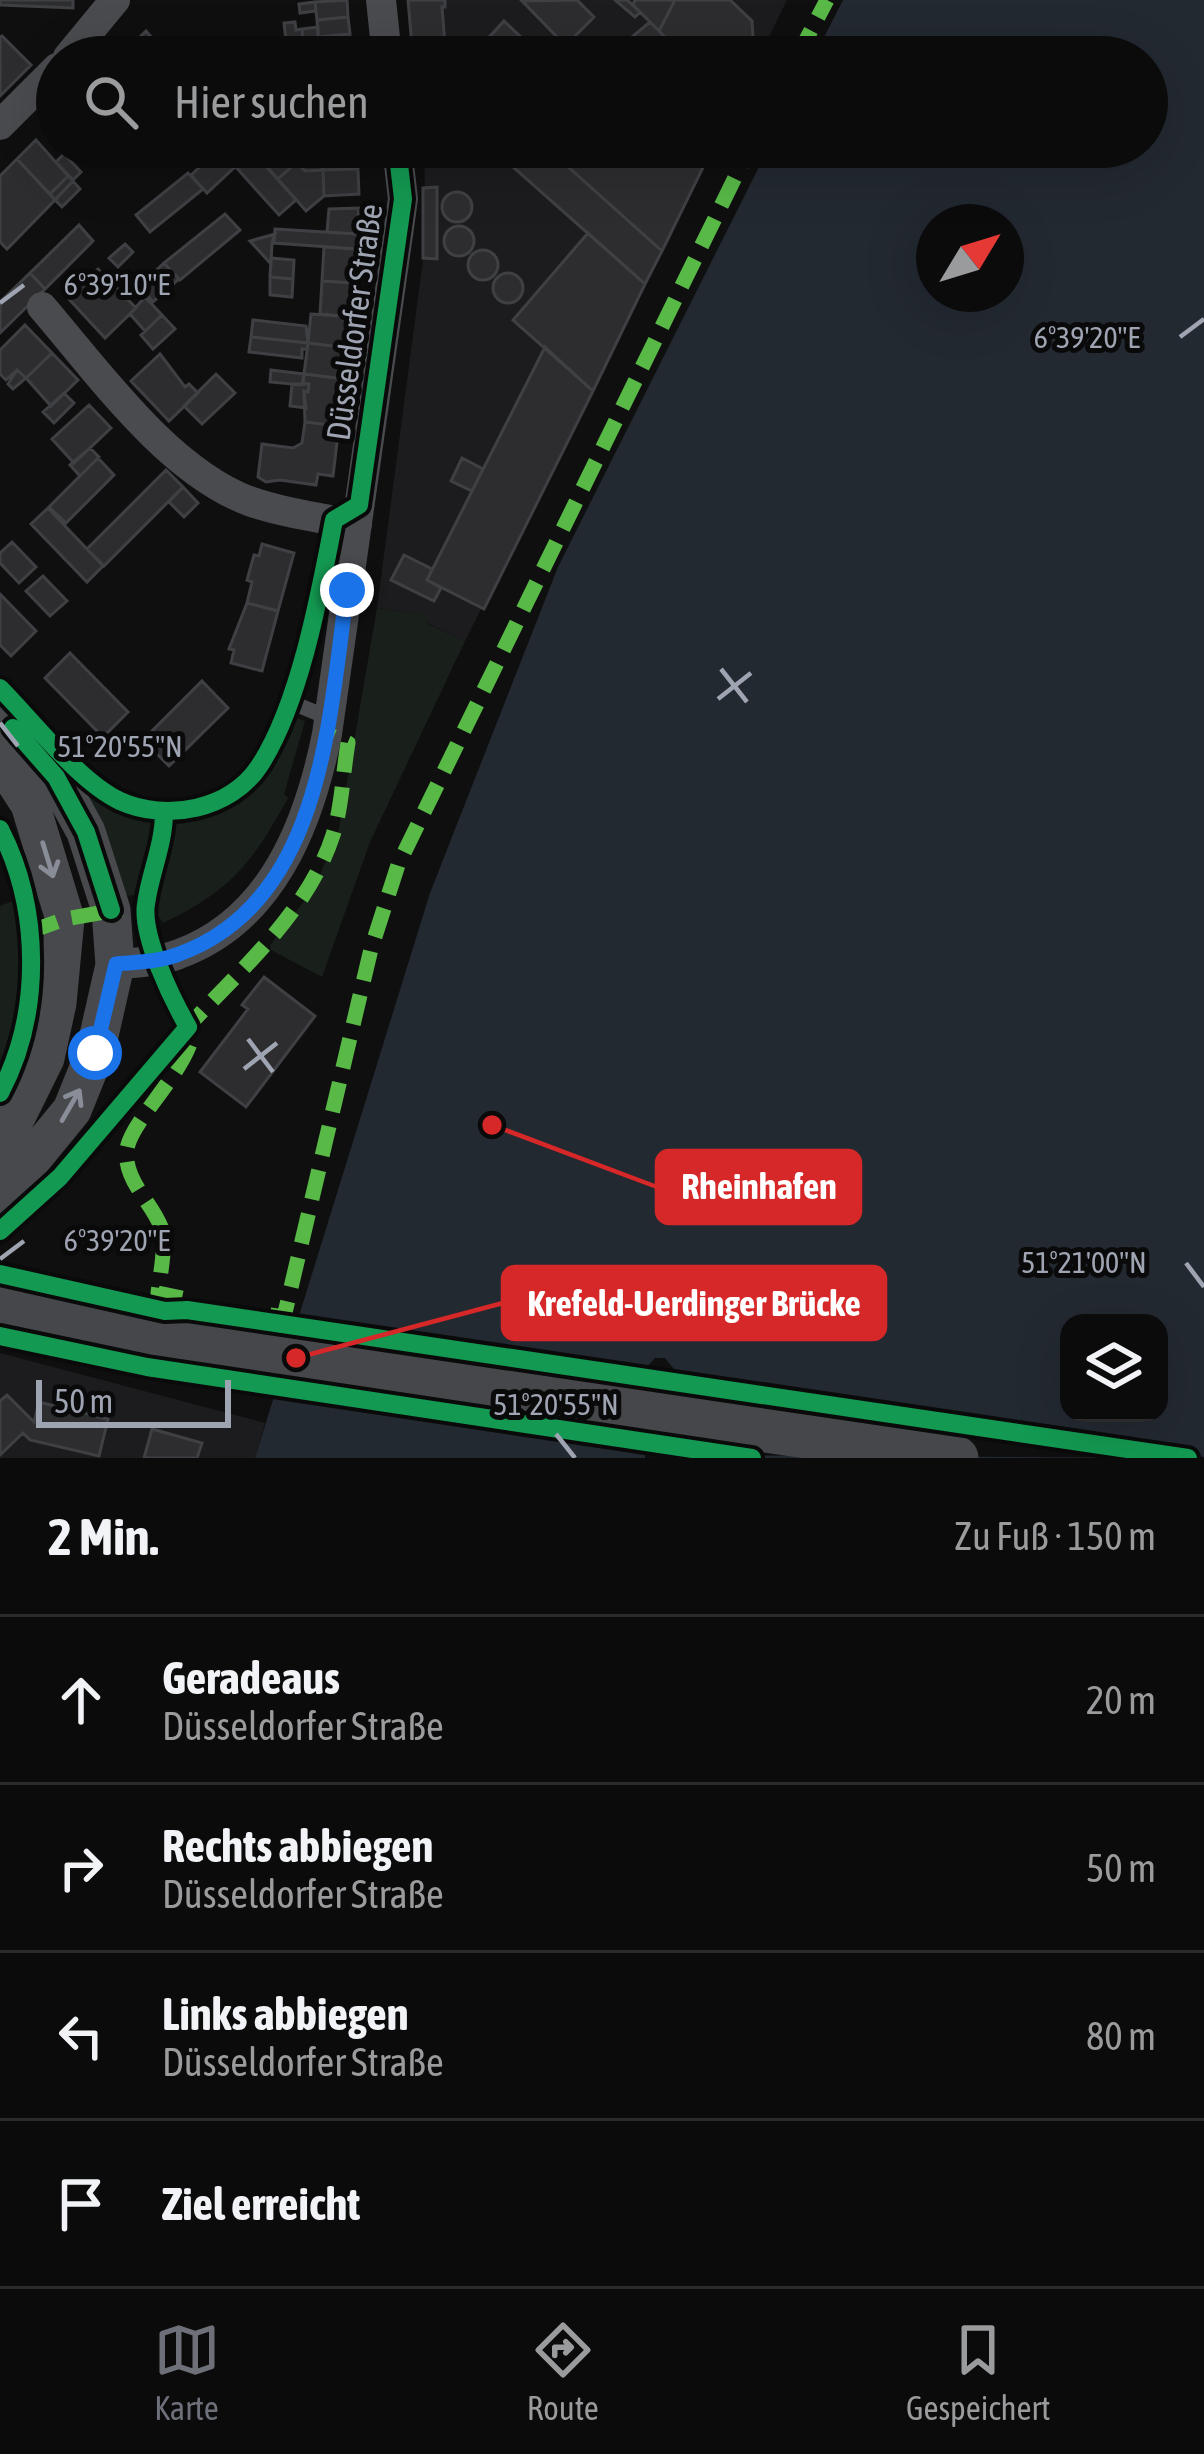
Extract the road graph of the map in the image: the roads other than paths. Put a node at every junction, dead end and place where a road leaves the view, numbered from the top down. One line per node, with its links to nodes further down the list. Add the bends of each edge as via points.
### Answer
1 (115, 0): 3 (street)
2 (381, 0): 4 (street)
3 (85, 36)
4 (385, 36)
5 (36, 89): 6 (street)
6 (0, 125)
7 (399, 168): 9 (street, Düsseldorfer Straße, via 403,199)
8 (42, 308): 9 (street, via 120,397 213,483 247,500)
9 (357, 525): 12 (street, Düsseldorfer Straße)
10 (288, 701): 12 (lane)
11 (0, 713): 14 (main road, via 56,777 86,832 111,910)
12 (329, 718): 14 (street, Düsseldorfer Straße, via 292,845 248,913 179,954)
13 (0, 758): 15 (main road, one-way to 15, via 30,804 65,919)
14 (116, 964): 15 (main road); 17 (main road, one-way to 14, via 72,1110)
15 (61, 972): 16 (main road, via 45,1058)
16 (0, 1149)
17 (0, 1198)
18 (0, 1306): 19 (main road, via 182,1344)
19 (956, 1458)

